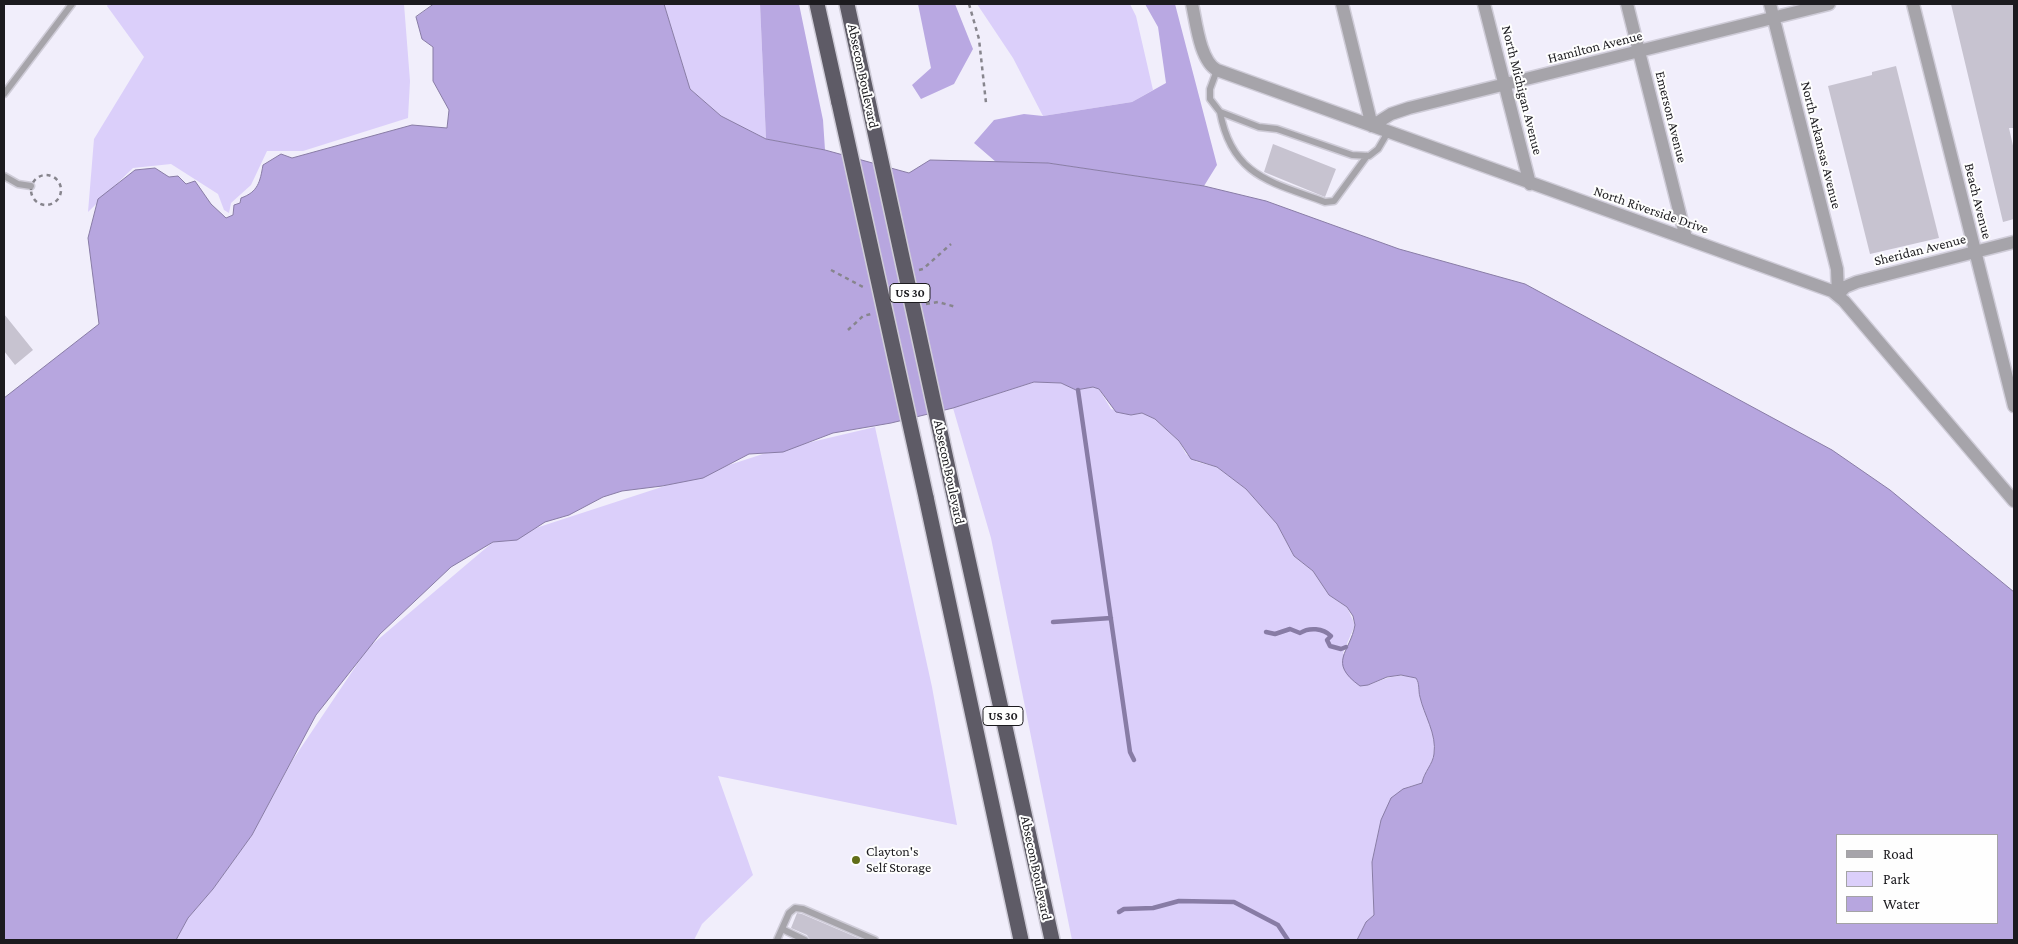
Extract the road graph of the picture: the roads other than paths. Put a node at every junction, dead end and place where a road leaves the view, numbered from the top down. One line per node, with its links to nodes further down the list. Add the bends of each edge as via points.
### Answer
1 (72, 4): 15 (lane)
2 (817, 4): 33 (highway, Absecon Boulevard / US 30, bridge)
3 (847, 4): 34 (highway, Absecon Boulevard / US 30, bridge)
4 (1192, 4): 13 (street, North Riverside Drive, via 1204,55 1209,65)
5 (1342, 4): 17 (street)
6 (1484, 4): 14 (street, North Michigan Avenue)
7 (1627, 4): 12 (street, Emerson Avenue)
8 (1770, 4): 11 (street, North Arkansas Avenue)
9 (1829, 4): 11 (street, Hamilton Avenue)
10 (1913, 4): 25 (street, Beach Avenue)
11 (1773, 18): 12 (street, Hamilton Avenue); 26 (street, North Arkansas Avenue, via 1837,269)
12 (1639, 52): 14 (street, Hamilton Avenue); 23 (street, Emerson Avenue)
13 (1217, 70): 16 (lane, via 1210,88 1210,99); 17 (street, North Riverside Drive)
14 (1504, 84): 17 (street, Hamilton Avenue, via 1400,111); 21 (street, North Michigan Avenue)
15 (4, 94)
16 (1220, 112): 19 (lane, via 1259,128 1277,129 1352,155); 19 (lane, via 1224,134 1239,158 1258,176 1325,202 1334,201)
17 (1372, 126): 18 (street, North Riverside Drive)
18 (1388, 132): 19 (lane, via 1378,149); 21 (street, North Riverside Drive)
19 (1367, 156)
20 (4, 176): 22 (lane, via 18,184)
21 (1530, 184): 23 (street, North Riverside Drive)
22 (31, 186)
23 (1686, 238): 26 (street, North Riverside Drive)
24 (2014, 242): 25 (street, Sheridan Avenue)
25 (1975, 252): 26 (street, Sheridan Avenue, via 1857,282 1845,287); 27 (street, Beach Avenue)
26 (1838, 295): 28 (street, North Riverside Drive)
27 (2014, 406)
28 (2014, 501)
29 (782, 929): 30 (lane); 31 (lane); 32 (lane, via 795,908)
30 (777, 940)
31 (805, 940)
32 (875, 940)
33 (1020, 940)
34 (1052, 940)

